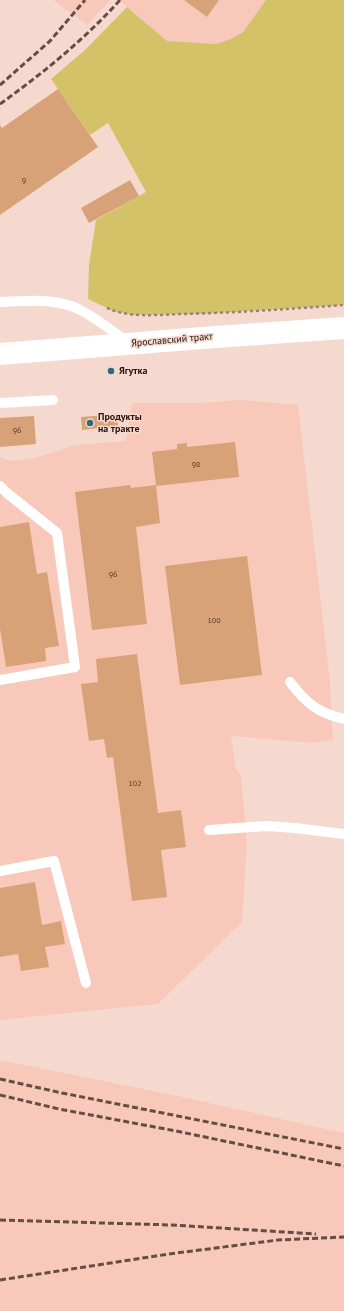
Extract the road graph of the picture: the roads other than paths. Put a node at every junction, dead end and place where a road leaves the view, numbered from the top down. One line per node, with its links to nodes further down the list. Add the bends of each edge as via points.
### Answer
1 (0, 302): 3 (lane, via 38,300 74,307)
2 (344, 328): 3 (street, Ярославский тракт)
3 (129, 344): 4 (street, Ярославский тракт)
4 (0, 354)
5 (53, 400): 6 (lane)
6 (0, 403)
7 (0, 486): 8 (lane, via 57,534 74,667)
8 (0, 680)
9 (290, 682): 10 (lane, via 302,698 313,706 331,716)
10 (344, 719)
11 (209, 830): 12 (lane, via 267,826)
12 (344, 834)
13 (0, 871): 14 (lane, via 54,861)
14 (86, 983)

